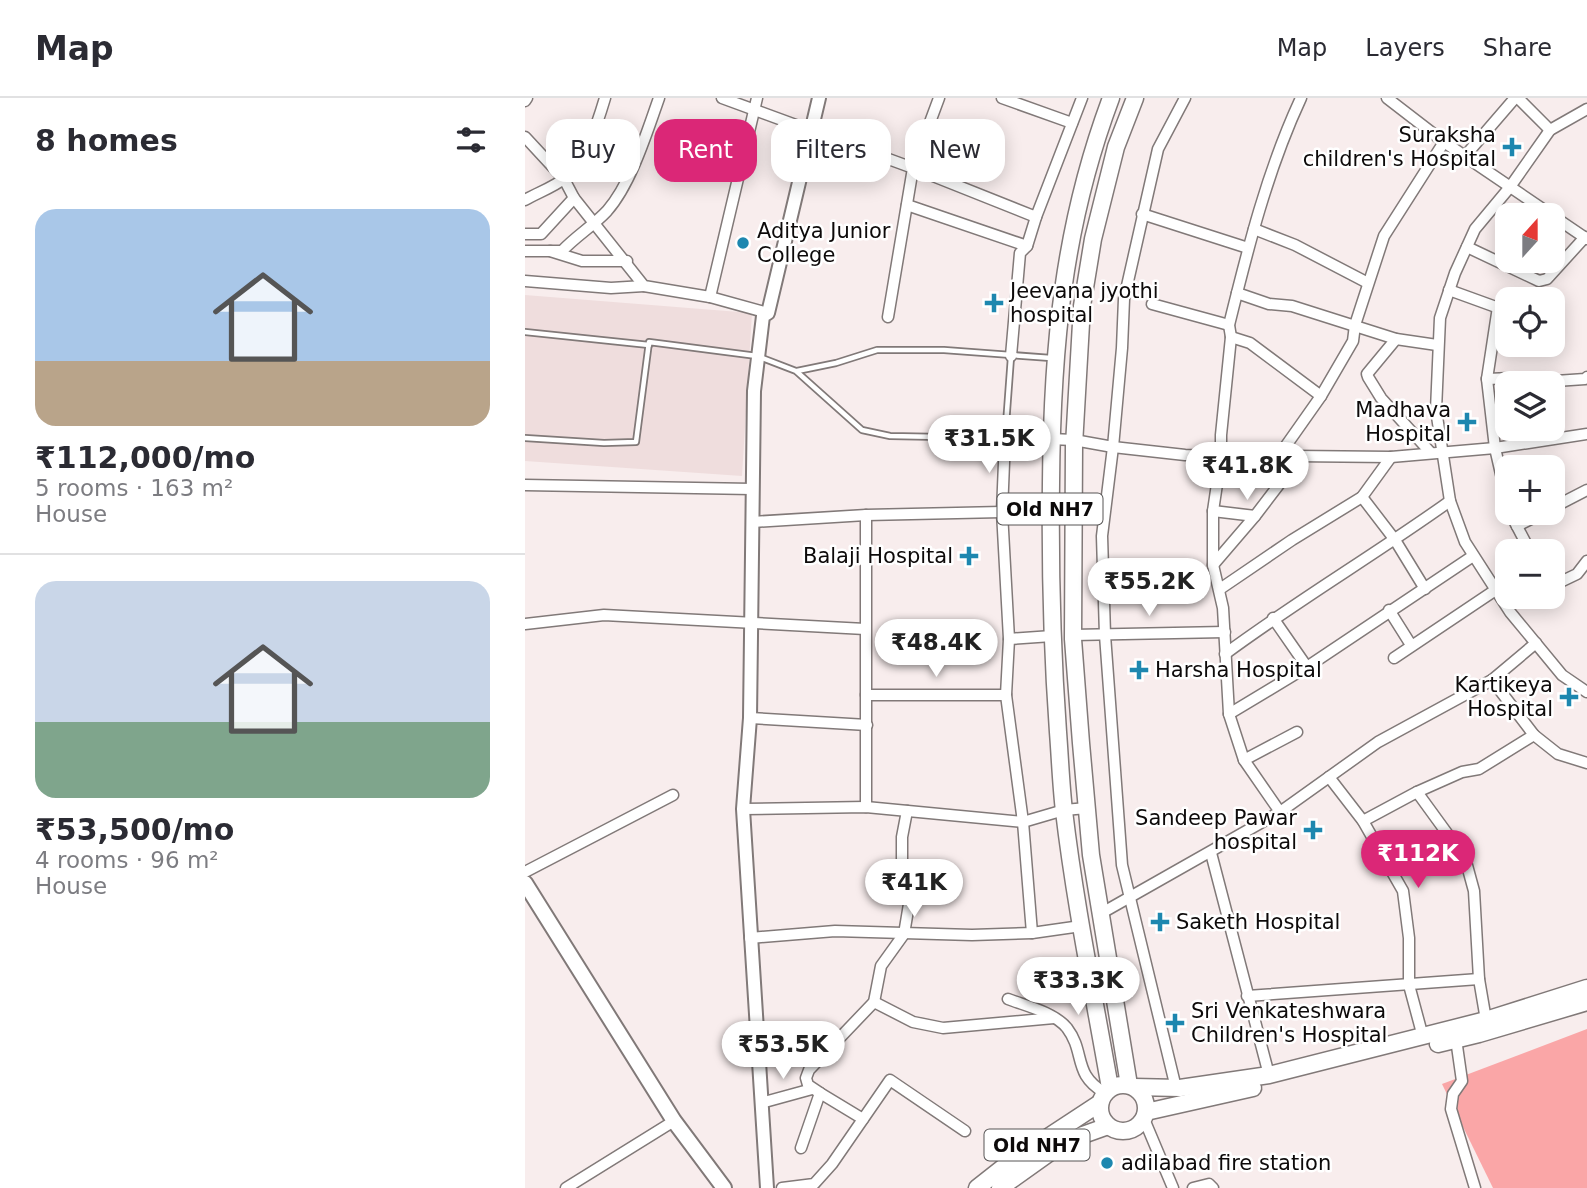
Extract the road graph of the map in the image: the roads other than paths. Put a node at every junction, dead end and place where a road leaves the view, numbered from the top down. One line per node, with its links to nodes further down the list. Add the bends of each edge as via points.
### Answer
1 (605, 98): 17 (street)
2 (659, 98): 38 (street, via 616,200)
3 (722, 98): 16 (street)
4 (757, 98): 16 (street)
5 (819, 98): 19 (street)
6 (939, 98): 20 (street)
7 (1002, 98): 21 (street)
8 (1082, 98): 21 (street)
9 (1111, 98): 69 (main road, Old NH7, via 1079,198)
10 (1135, 98): 68 (main road, old NH7, via 1116,147 1093,239)
11 (1185, 98): 36 (street, via 1158,149)
12 (1301, 98): 39 (street, via 1282,138)
13 (1387, 98): 24 (street)
14 (1517, 98): 22 (street); 25 (street)
15 (1587, 108): 22 (street)
16 (754, 110): 18 (street); 53 (street)
17 (598, 119)
18 (778, 119)
19 (813, 119)
20 (931, 119)
21 (1072, 123): 37 (street)
22 (1550, 130): 32 (street)
23 (525, 137): 26 (street)
24 (1444, 142): 25 (street); 49 (street, via 1384,236)
25 (1465, 156): 32 (street)
26 (546, 160)
27 (558, 182): 34 (street)
28 (566, 182): 33 (street)
29 (798, 182): 56 (street)
30 (911, 182): 35 (street)
31 (948, 182): 37 (street)
32 (1510, 187): 41 (street); 43 (street, via 1475,229)
33 (574, 198): 38 (street); 40 (street, via 541,234)
34 (525, 199)
35 (907, 205): 42 (street); 57 (street)
36 (1142, 214): 44 (street); 79 (street, via 1124,299)
37 (1036, 217): 42 (street)
38 (593, 223): 46 (street, via 562,251); 47 (street)
39 (1254, 229): 44 (street); 49 (street)
40 (525, 234)
41 (1586, 238): 43 (street, via 1547,279 1539,281)
42 (1027, 246): 67 (street, via 1020,253)
43 (1467, 247): 51 (street)
44 (1248, 248): 52 (street)
45 (525, 251): 46 (street)
46 (550, 251): 47 (street, via 582,261)
47 (627, 261): 50 (street)
48 (525, 281): 50 (street)
49 (1368, 283): 59 (street)
50 (644, 286): 53 (street)
51 (1449, 290): 55 (street); 65 (street)
52 (1237, 293): 58 (street); 59 (street)
53 (710, 297): 56 (street)
54 (1152, 304): 58 (street)
55 (1495, 306)
56 (768, 313): 66 (street, via 763,316)
57 (888, 317)
58 (1229, 325): 61 (street)
59 (1355, 325): 62 (street); 73 (street, via 1353,341)
60 (525, 332): 64 (lane)
61 (1231, 337): 73 (street, via 1250,344); 84 (street)
62 (1396, 339): 65 (street); 82 (street, via 1367,377)
63 (1495, 342): 72 (street)
64 (649, 345): 66 (lane); 75 (lane, via 636,443)
65 (1437, 345): 81 (street, via 1436,410)
66 (757, 356): 70 (lane); 89 (street)
67 (1011, 356): 69 (lane); 70 (lane, via 877,350); 76 (lane)
68 (1079, 357): 69 (lane); 78 (main road, old NH7)
69 (1054, 358): 77 (main road, Old NH7)
70 (796, 371): 76 (lane, via 862,430 890,436)
71 (1587, 377): 72 (street, via 1541,382)
72 (1487, 379): 80 (street)
73 (1321, 396): 85 (street)
74 (1587, 434): 80 (street)
75 (525, 438)
76 (1005, 438): 77 (lane); 95 (street)
77 (1050, 439): 78 (street); 119 (main road, Old NH7)
78 (1074, 440): 79 (street); 117 (main road, old NH7)
79 (1113, 447): 84 (street); 118 (street, via 1102,536)
80 (1495, 448): 81 (street); 83 (street)
81 (1443, 452): 82 (street); 92 (street)
82 (1431, 453): 87 (street)
83 (1497, 455)
84 (1221, 457): 85 (street); 94 (street)
85 (1278, 457): 86 (street)
86 (1300, 457): 87 (street); 97 (street)
87 (1391, 457): 91 (street)
88 (525, 485): 89 (street)
89 (753, 489): 98 (street)
90 (1587, 490): 93 (street)
91 (1362, 497): 101 (street); 107 (street)
92 (1450, 501): 101 (street); 102 (street)
93 (1565, 501)
94 (1213, 511): 97 (street); 104 (street)
95 (1002, 512): 96 (street); 120 (street)
96 (866, 515): 98 (street); 115 (street)
97 (1255, 516): 104 (street)
98 (752, 522): 113 (street)
99 (1517, 526): 100 (street)
100 (1524, 539)
101 (1395, 541): 108 (street); 112 (street)
102 (1473, 556): 106 (street); 108 (street)
103 (1587, 561): 105 (street)
104 (1213, 565): 107 (street)
105 (1565, 580)
106 (1495, 586)
107 (1220, 589): 116 (street)
108 (1425, 589): 111 (street)
109 (1495, 590): 122 (street)
110 (1508, 609): 121 (street)
111 (1389, 610): 122 (street); 125 (street)
112 (1273, 618): 123 (street); 125 (street)
113 (752, 624): 114 (street, via 604,615); 115 (street); 131 (street)
114 (525, 625)
115 (865, 629): 128 (street)
116 (1225, 632): 118 (street); 123 (street)
117 (1073, 635): 118 (street); 141 (main road, old NH7)
118 (1105, 635): 151 (street, via 1122,865)
119 (1052, 636): 120 (street); 143 (main road, Old NH7)
120 (1009, 639): 129 (street)
121 (1536, 643): 126 (street); 127 (street, via 1562,675)
122 (1411, 645): 124 (street)
123 (1225, 653): 130 (street)
124 (1394, 657)
125 (1307, 667): 130 (street)
126 (1492, 680): 134 (street); 137 (street, via 1378,742)
127 (1587, 692)
128 (866, 695): 129 (street); 132 (street)
129 (1006, 695): 147 (street)
130 (1229, 714): 135 (street)
131 (750, 718): 132 (street); 142 (street)
132 (867, 725): 140 (street)
133 (1297, 732): 135 (street)
134 (1534, 735): 136 (street, via 1558,754); 138 (street, via 1479,769)
135 (1244, 760): 145 (street)
136 (1587, 763)
137 (1329, 777): 145 (street); 146 (street)
138 (1417, 792): 146 (street); 157 (street, via 1465,858 1474,891)
139 (673, 795): 149 (street)
140 (866, 807): 142 (street); 144 (street)
141 (1087, 808): 143 (street); 152 (main road, old NH7)
142 (743, 809): 156 (street)
143 (1064, 810): 147 (street); 153 (main road, Old NH7)
144 (907, 811): 147 (street); 155 (street, via 902,837 902,874 909,904)
145 (1280, 812): 148 (street)
146 (1363, 821): 158 (street, via 1403,891)
147 (1023, 822): 154 (street)
148 (1211, 853): 151 (street); 160 (street)
149 (525, 872)
150 (525, 883): 176 (main road)
151 (1130, 897): 152 (street); 170 (street)
152 (1100, 914): 169 (main road, old NH7)
153 (1081, 926): 154 (street); 172 (main road, Old NH7)
154 (1032, 933): 155 (street)
155 (904, 934): 156 (street, via 835,931); 162 (street, via 881,966)
156 (750, 938): 173 (street)
157 (1479, 979): 158 (street); 165 (street)
158 (1409, 985): 160 (street); 166 (street)
159 (1587, 988): 165 (main road)
160 (1247, 996): 168 (street)
161 (1008, 999): 164 (street)
162 (874, 1002): 164 (street, via 913,1022 943,1028); 171 (street, via 809,1070 808,1085)
163 (1587, 1002): 167 (main road)
164 (1054, 1018): 172 (street, via 1075,1041 1085,1076)
165 (1486, 1020): 166 (main road)
166 (1423, 1037): 168 (main road)
167 (1456, 1039): 174 (main road); 189 (street, via 1462,1081 1453,1094 1451,1109)
168 (1269, 1075): 170 (main road)
169 (1131, 1086): 170 (main road); 172 (main road, Old NH7); 174 (main road, via 1144,1098)
170 (1176, 1088)
171 (816, 1091): 173 (street); 175 (street); 179 (street)
172 (1105, 1095): 177 (main road, Old NH7, via 1101,1116); 184 (main road, Old NH7)
173 (761, 1102): 182 (street)
174 (1145, 1116): 177 (main road, Old NH7, via 1128,1132); 186 (street)
175 (863, 1119): 178 (street, via 890,1080); 183 (street, via 814,1184)
176 (674, 1121): 180 (street); 181 (main road)
177 (1108, 1126): 185 (main road, Old NH7, via 1066,1142)
178 (965, 1131)
179 (801, 1148)
180 (566, 1188)
181 (724, 1188)
182 (767, 1188)
183 (782, 1188)
184 (977, 1188)
185 (1000, 1188)
186 (1173, 1188)
187 (1193, 1188): 188 (street, via 1209,1184)
188 (1213, 1188)
189 (1475, 1188)

